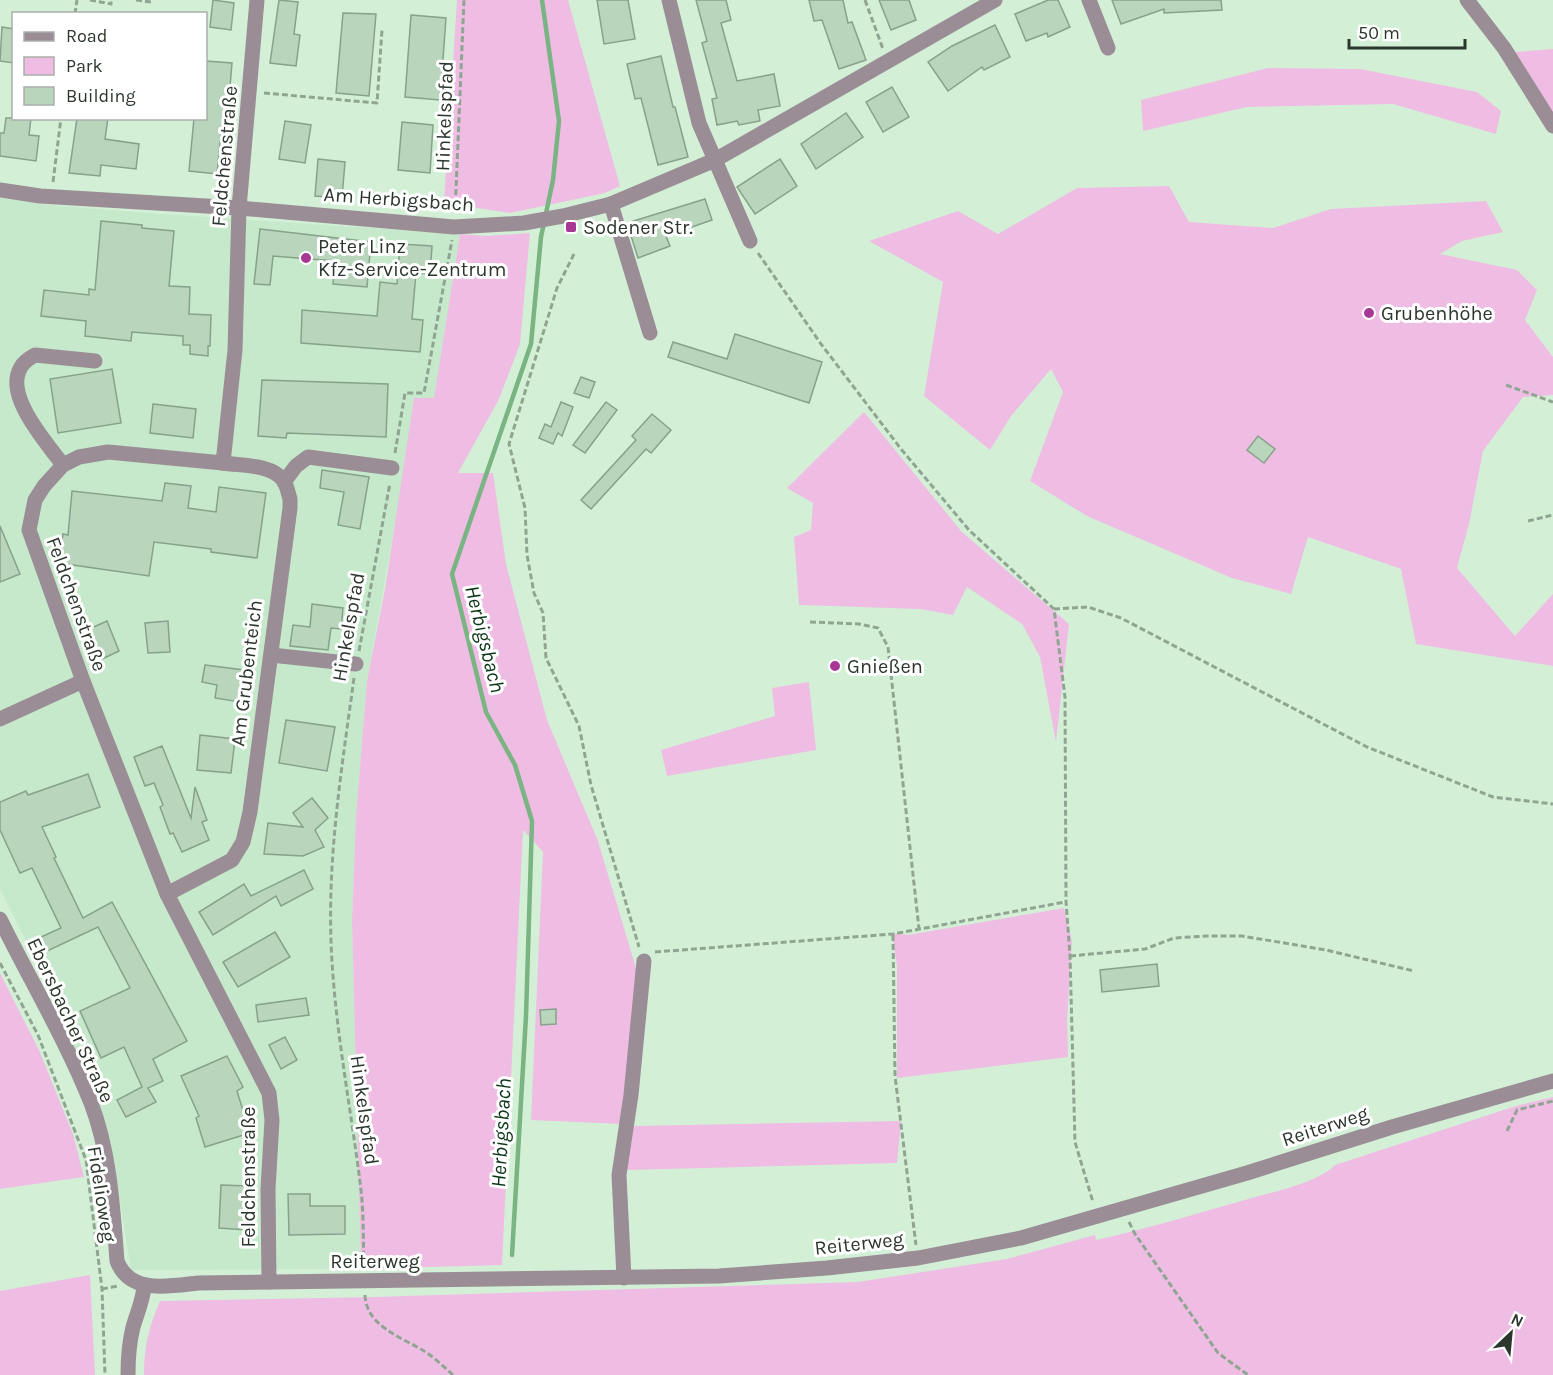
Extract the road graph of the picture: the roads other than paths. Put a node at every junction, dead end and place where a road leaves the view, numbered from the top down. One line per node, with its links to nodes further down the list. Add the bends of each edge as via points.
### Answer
1 (257, 0): 11 (street, Feldchenstraße)
2 (669, 0): 8 (street, via 699,123)
3 (995, 0): 8 (street, Am Herbigsbach)
4 (1089, 0): 6 (street)
5 (1467, 0): 7 (street, via 1504,48)
6 (1108, 48)
7 (1553, 126)
8 (715, 160): 10 (street, Am Herbigsbach); 12 (street)
9 (0, 190): 11 (street, Am Herbigsbach)
10 (611, 204): 11 (street, Am Herbigsbach, via 524,223 454,227); 13 (street)
11 (239, 208): 15 (street, Feldchenstraße, via 235,350)
12 (750, 241)
13 (650, 333)
14 (95, 361): 16 (street, via 35,355 21,366 18,375 23,408)
15 (224, 463): 16 (street, Feldchenstraße, via 108,452 79,457); 18 (street, via 264,469 276,473)
16 (63, 465): 21 (street, Feldchenstraße, via 35,500 29,530)
17 (392, 468): 18 (street, via 308,457)
18 (284, 482): 19 (street, Am Grubenteich, via 290,508)
19 (271, 655): 20 (street); 23 (street, Am Grubenteich, via 243,842 232,860)
20 (356, 664)
21 (82, 681): 22 (street); 23 (street, Feldchenstraße)
22 (0, 719)
23 (166, 894): 28 (street, Feldchenstraße, via 269,1094)
24 (0, 919): 29 (street, Ebersbacher Straße, via 91,1105 104,1151 117,1261 121,1271)
25 (644, 961): 27 (street, via 619,1175)
26 (1553, 1081): 27 (street, Reiterweg, via 1021,1238 918,1258 826,1268)
27 (624, 1278): 28 (street, Reiterweg)
28 (269, 1282): 29 (street, Reiterweg)
29 (144, 1286): 30 (street, via 133,1327)
30 (128, 1375)

